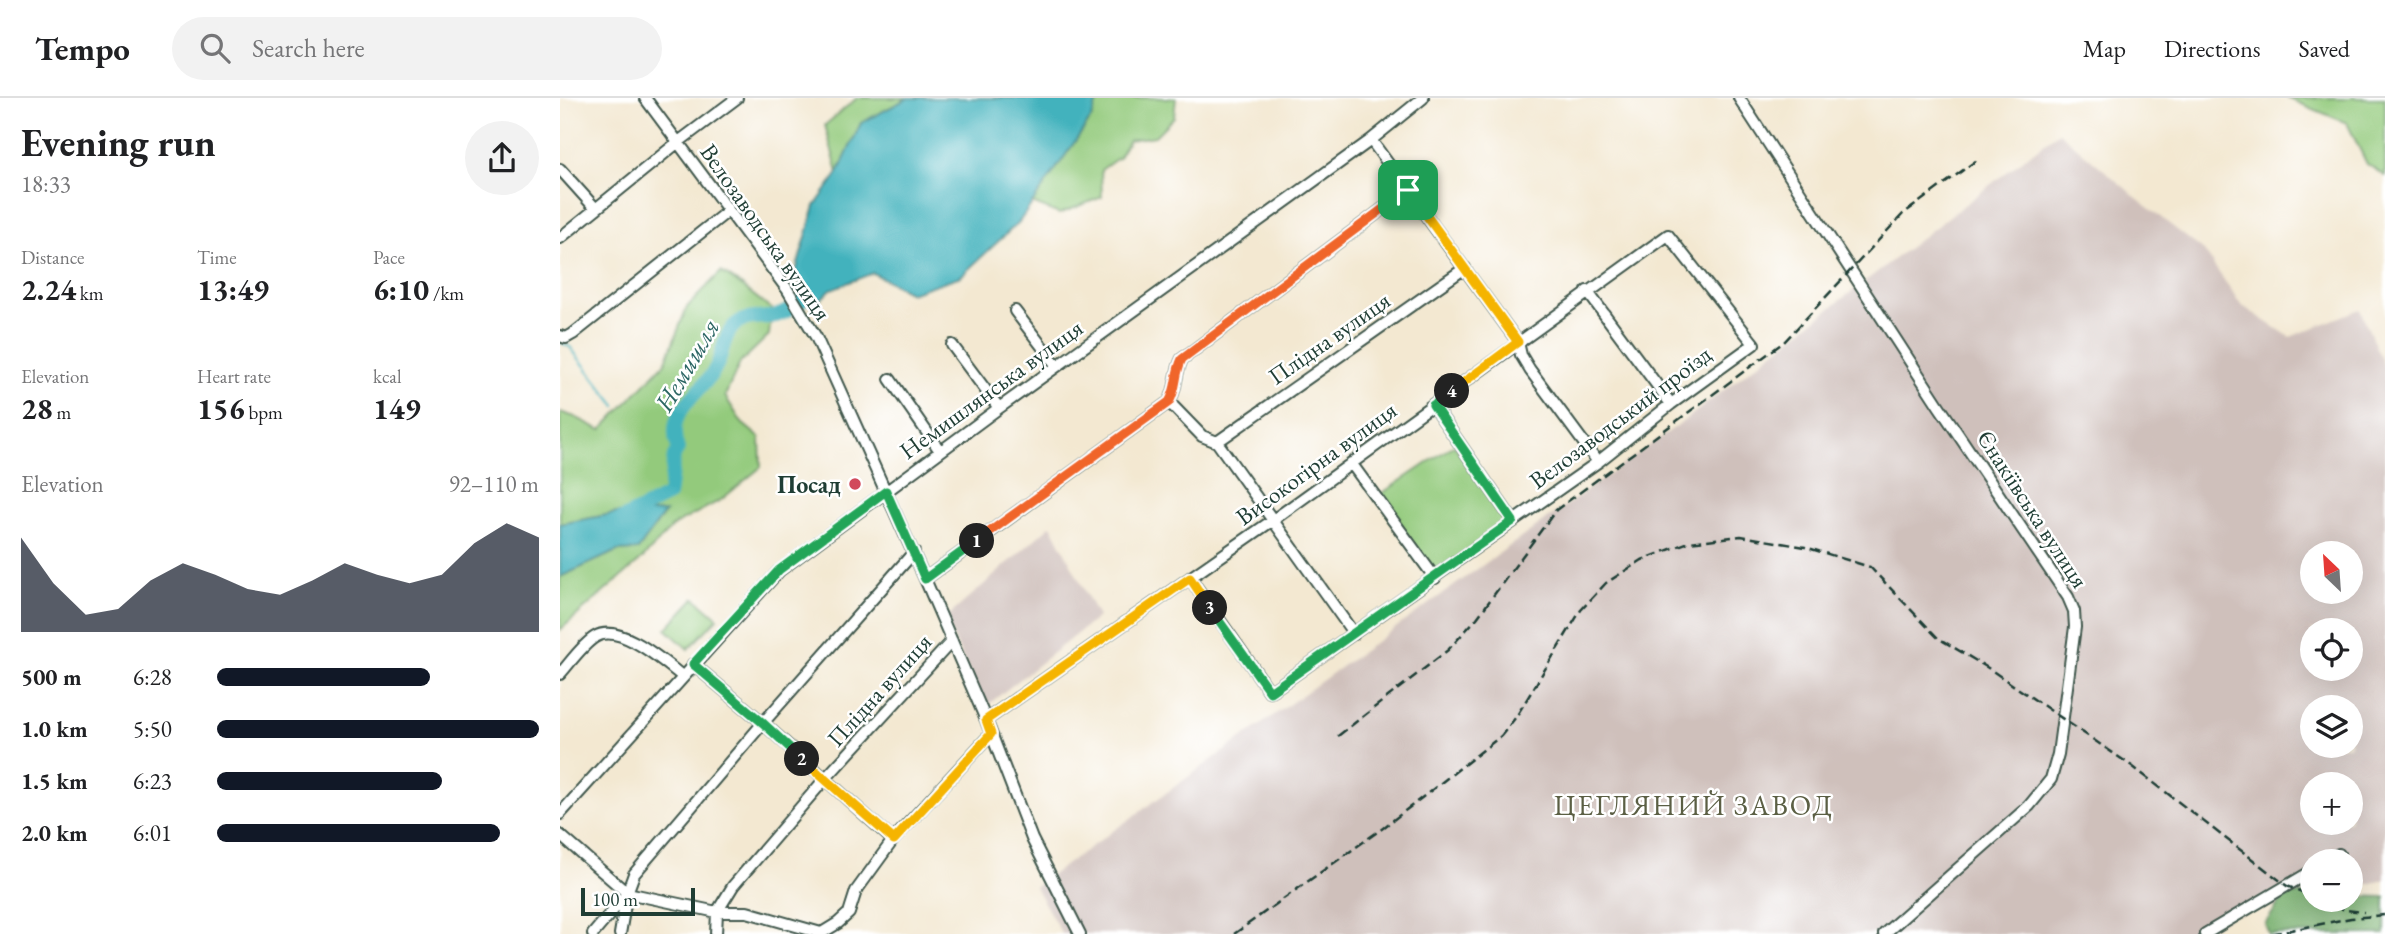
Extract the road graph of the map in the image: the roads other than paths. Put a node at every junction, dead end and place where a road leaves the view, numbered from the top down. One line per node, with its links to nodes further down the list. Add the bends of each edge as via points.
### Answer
1 (645, 98): 6 (street, Велозаводська вулиця)
2 (737, 98): 6 (street)
3 (1423, 98): 5 (street, Немишлянська вулиця)
4 (1739, 98): 56 (street, Єнакіївська вулиця, via 2074,611 2058,754 2051,779 2029,806)
5 (1371, 140): 8 (street); 19 (street, Немишлянська вулиця)
6 (677, 143): 9 (street); 10 (street, Велозаводська вулиця)
7 (560, 169): 9 (street)
8 (1408, 190): 12 (street); 21 (street, via 1182,359)
9 (596, 209): 11 (street)
10 (728, 211): 15 (street, via 573,334); 29 (street, Велозаводська вулиця, via 788,289 807,322)
11 (560, 238)
12 (1465, 268): 16 (street); 25 (street, Плідна вулиця)
13 (1587, 292): 16 (street, Високогірна вулиця); 17 (street, Високогірна вулиця, via 1668,235); 22 (street)
14 (1016, 311): 19 (street)
15 (561, 337)
16 (1518, 342): 23 (street, Високогірна вулиця); 27 (street, via 1530,370)
17 (1754, 344): 22 (street, Велозаводський проїзд)
18 (952, 345): 24 (street)
19 (1057, 366): 24 (street, Немишлянська вулиця)
20 (890, 379): 26 (street)
21 (1169, 402): 25 (street, via 1202,436); 35 (street)
22 (1671, 404): 27 (street, Велозаводський проїзд)
23 (1433, 405): 28 (street, Високогірна вулиця); 31 (street)
24 (999, 408): 26 (street, Немишлянська вулиця)
25 (1217, 442): 30 (street)
26 (940, 451): 29 (street, Немишлянська вулиця)
27 (1598, 462): 31 (street, Велозаводський проїзд)
28 (1351, 463): 30 (street, Високогірна вулиця); 34 (street)
29 (886, 491): 32 (street, Велозаводська вулиця); 38 (street, Немишлянська вулиця, via 779,570)
30 (1273, 520): 33 (street, Високогірна вулиця); 36 (street)
31 (1513, 521): 34 (street, Велозаводський проїзд)
32 (914, 552): 35 (street, Велозаводська вулиця); 42 (street)
33 (1190, 578): 36 (street, Велозаводський проїзд, via 1270,692); 41 (street, Високогірна вулиця)
34 (1435, 578): 36 (street, Велозаводський проїзд)
35 (925, 579): 37 (street, Велозаводська вулиця)
36 (1354, 634)
37 (952, 641): 41 (street, Велозаводська вулиця); 44 (street, Плідна вулиця)
38 (693, 664): 40 (street, Немишлянська вулиця); 42 (street)
39 (560, 674): 40 (street, via 594,638 605,633 622,635)
40 (682, 676): 45 (street, Немишлянська вулиця)
41 (986, 720): 43 (street, Велозаводська вулиця)
42 (763, 723): 44 (street); 49 (street, via 634,874)
43 (991, 734): 47 (street); 55 (street, Велозаводська вулиця, via 1032,839)
44 (824, 780): 47 (street); 50 (street, Плідна вулиця, via 733,886)
45 (560, 814)
46 (560, 835): 49 (street)
47 (894, 840): 54 (street, via 856,891 849,913)
48 (2300, 878): 57 (street)
49 (627, 893): 50 (street); 51 (street); 52 (street)
50 (717, 912): 53 (street); 54 (street, via 747,912)
51 (593, 934)
52 (620, 934)
53 (716, 934)
54 (821, 934)
55 (1080, 934)
56 (1884, 934)
57 (2205, 934)

